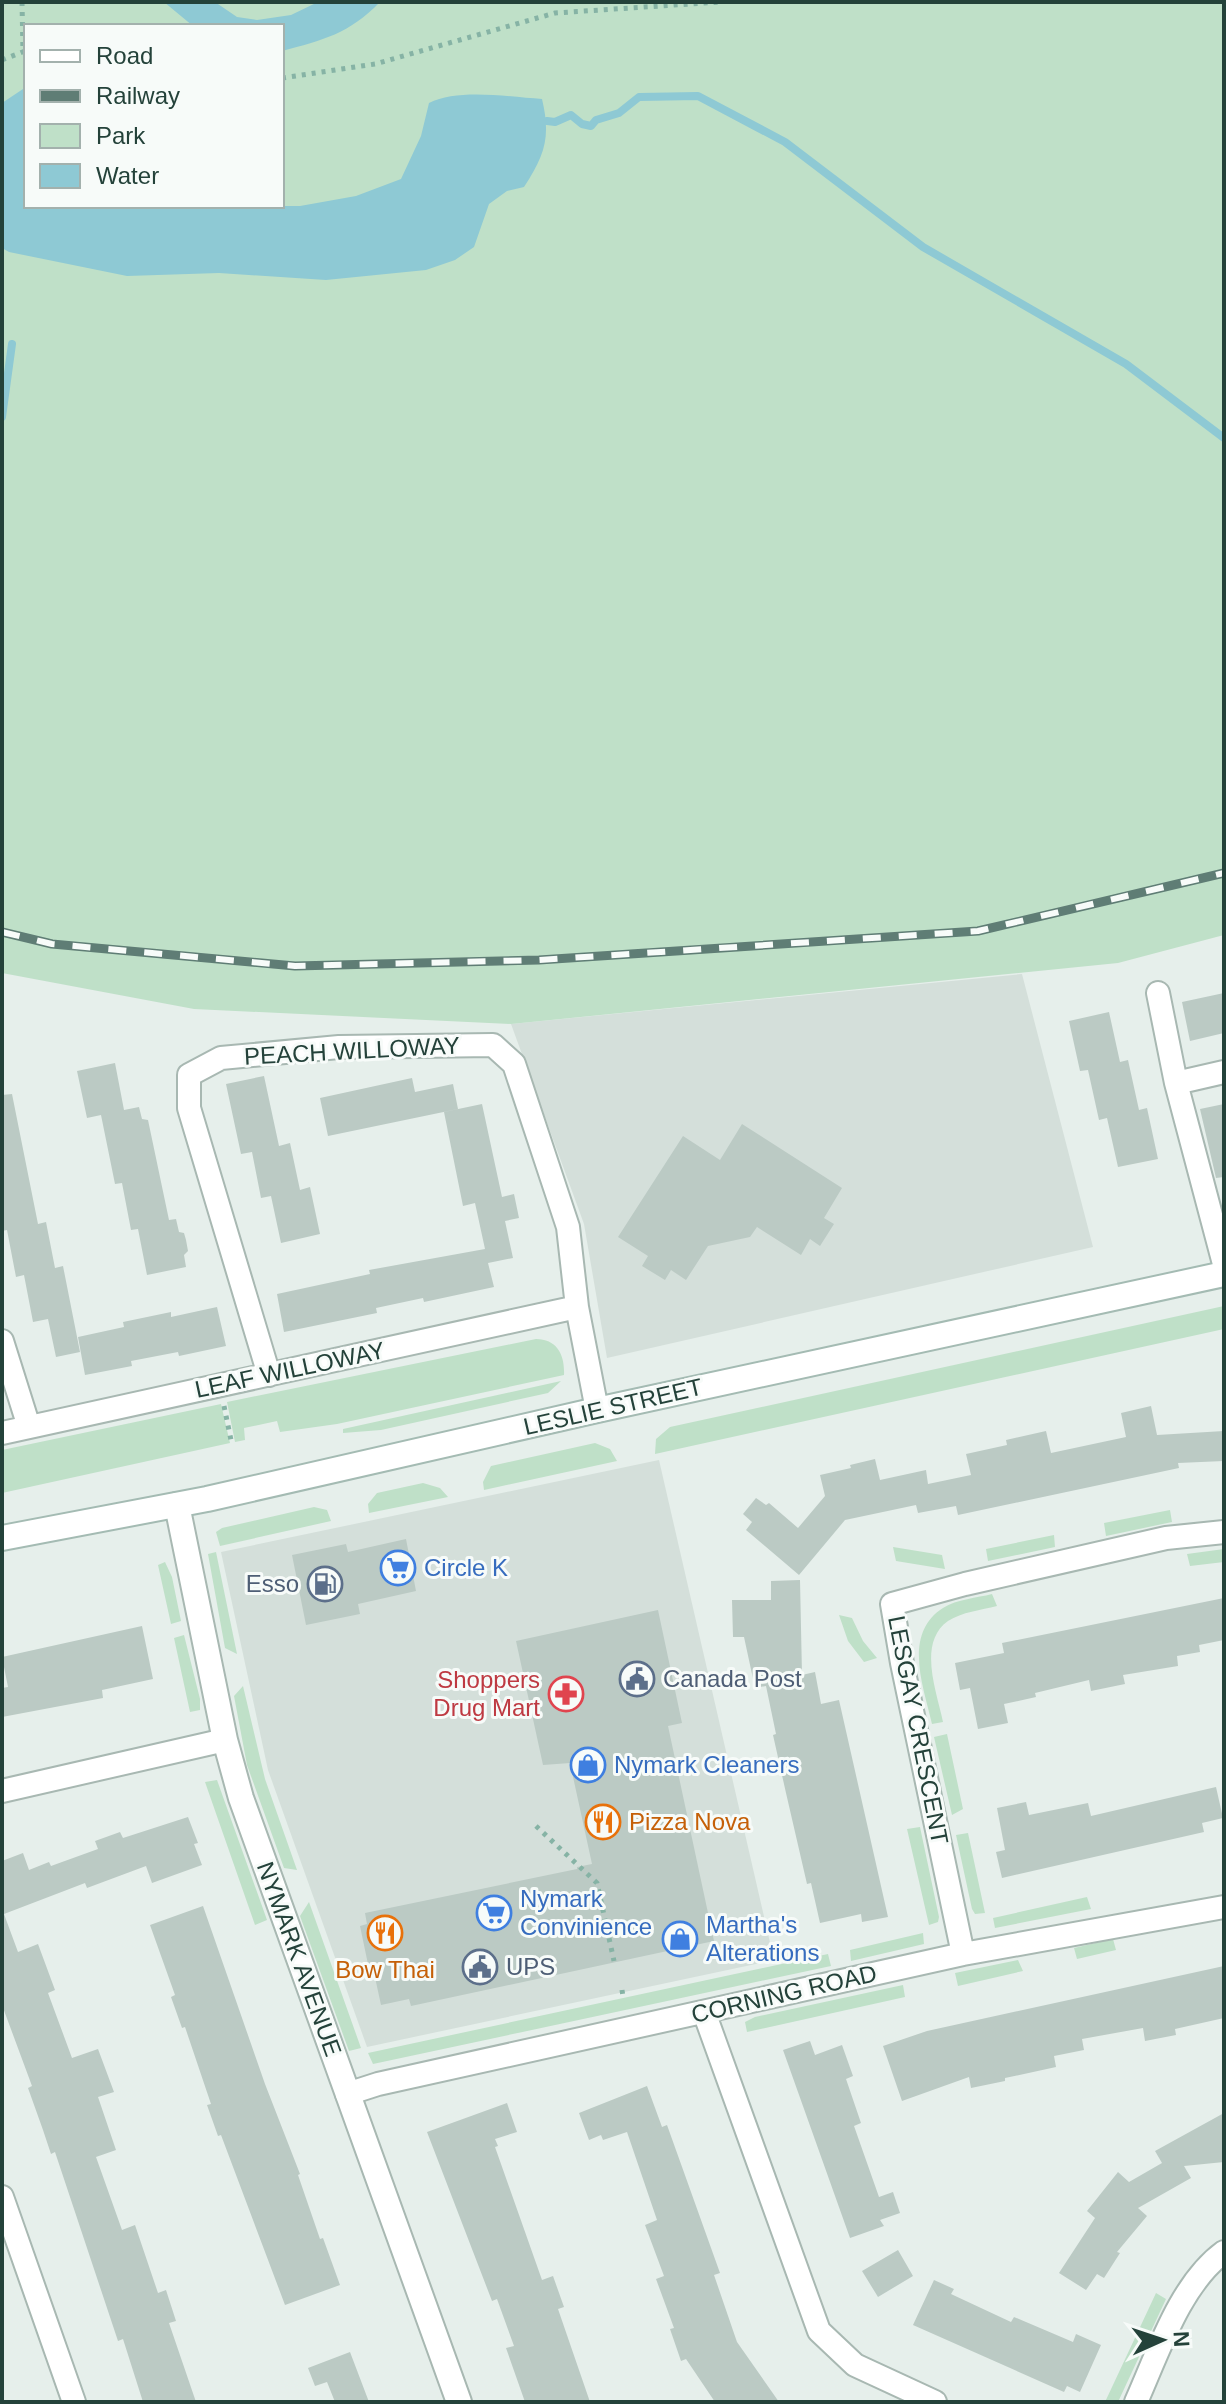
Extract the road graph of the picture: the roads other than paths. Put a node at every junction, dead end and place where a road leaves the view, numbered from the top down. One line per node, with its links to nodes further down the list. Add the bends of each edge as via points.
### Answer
1 (1158, 993): 3 (street)
2 (1224, 1072): 3 (street)
3 (1176, 1083): 4 (street)
4 (1224, 1264)
5 (1224, 1274): 9 (main road, LESLIE STREET)
6 (577, 1307): 8 (street, LEAF WILLOWAY); 8 (street, PEACH WILLOWAY, via 568,1227 514,1064 493,1045 339,1047 221,1058 189,1075 189,1108); 9 (street, PEACH WILLOWAY)
7 (2, 1341): 10 (street)
8 (269, 1375): 10 (street, LEAF WILLOWAY)
9 (597, 1410): 12 (main road, LESLIE STREET)
10 (29, 1427): 11 (street, LEAF WILLOWAY)
11 (2, 1433)
12 (177, 1505): 14 (main road, LESLIE STREET); 15 (main road, NYMARK AVENUE)
13 (1224, 1532): 18 (street, LESGAY CRESCENT, via 1166,1538 892,1604)
14 (2, 1538)
15 (225, 1740): 16 (street); 20 (main road, NYMARK AVENUE)
16 (2, 1791)
17 (1224, 1907): 18 (street, CORNING ROAD)
18 (963, 1954): 19 (street, CORNING ROAD)
19 (704, 2012): 20 (street, CORNING ROAD); 25 (street, via 819,2331 855,2365)
20 (347, 2094): 24 (main road, NYMARK AVENUE)
21 (2, 2197): 23 (street)
22 (1224, 2252): 26 (street, via 1204,2269 1174,2316)
23 (74, 2402)
24 (459, 2402)
25 (935, 2402)
26 (1136, 2402)

